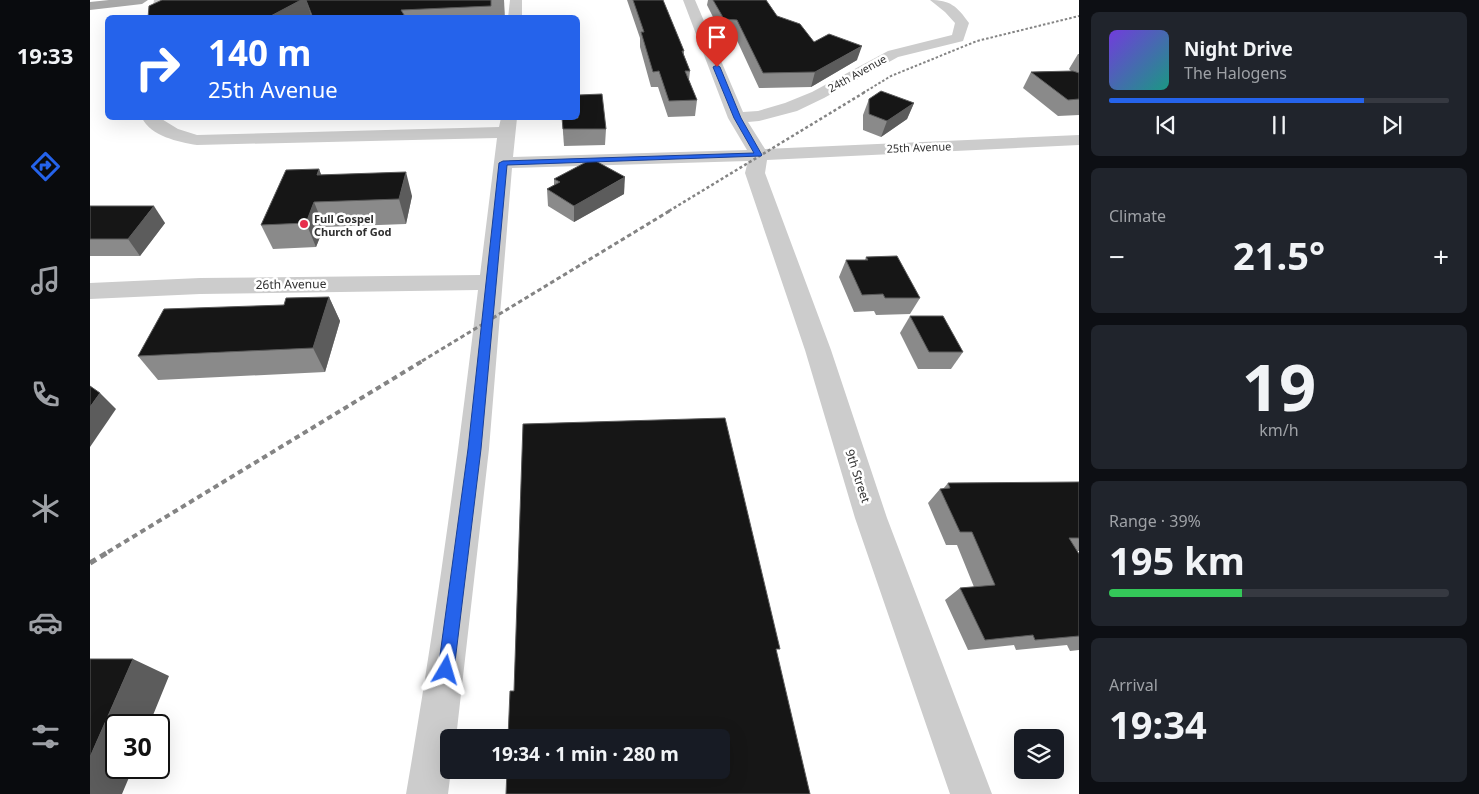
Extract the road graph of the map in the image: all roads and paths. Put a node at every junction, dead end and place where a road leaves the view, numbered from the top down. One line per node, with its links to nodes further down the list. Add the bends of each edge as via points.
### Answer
1 (142, 0): 6 (main road)
2 (160, 0): 7 (street)
3 (516, 0): 8 (street)
4 (689, 0): 9 (street)
5 (936, 0): 9 (street, 24th Avenue, via 950,9 962,23 958,38 893,54 791,107)
6 (90, 6)
7 (158, 15)
8 (515, 15)
9 (737, 118): 13 (street)
10 (152, 120): 11 (street, via 176,136 197,140)
11 (508, 125): 14 (street)
12 (1079, 140): 13 (street, 25th Avenue)
13 (759, 155): 14 (street, 25th Avenue); 18 (street, 9th Street, via 755,173 768,215 818,350 871,518)
14 (503, 163): 15 (street)
15 (492, 282): 16 (street, 26th Avenue); 17 (street, via 446,670)
16 (90, 291)
17 (427, 794)
18 (971, 794)

